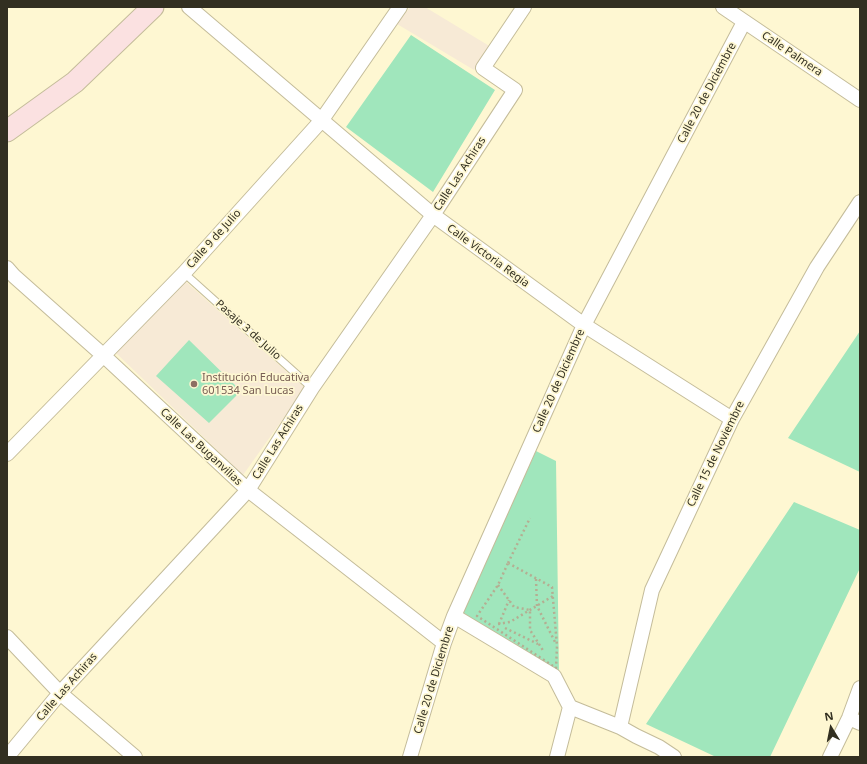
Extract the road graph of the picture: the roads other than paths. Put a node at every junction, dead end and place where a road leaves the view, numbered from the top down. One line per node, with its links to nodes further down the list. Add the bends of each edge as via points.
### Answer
1 (153, 7): 9 (main road, via 75,82)
2 (189, 7): 8 (street, Calle Victoria Regia)
3 (400, 7): 8 (street, Calle 9 de Julio)
4 (524, 7): 11 (street, Calle Las Achiras, via 483,68 515,90)
5 (724, 7): 6 (street, Calle Palmera)
6 (742, 15): 7 (street, Calle Palmera); 14 (street, Calle 20 de Diciembre)
7 (860, 100)
8 (321, 121): 11 (street, Calle Victoria Regia); 13 (street, Calle 9 de Julio)
9 (7, 131)
10 (860, 202): 17 (street, Calle 15 de Noviembre, via 817,267)
11 (433, 215): 14 (street, Calle Victoria Regia); 16 (street, Calle Las Achiras)
12 (7, 268): 15 (street, Calle Las Buganvilias)
13 (184, 273): 15 (street, Calle 9 de Julio); 16 (lane, Pasaje 3 de Julio)
14 (584, 325): 17 (street, Calle Victoria Regia); 20 (street, Calle 20 de Diciembre)
15 (104, 356): 18 (street, Calle 9 de Julio); 19 (street, Calle Las Buganvilias)
16 (312, 388): 19 (street, Calle Las Achiras)
17 (732, 419): 27 (street, Calle 15 de Noviembre, via 652,590)
18 (7, 454)
19 (248, 490): 22 (street, Calle Las Buganvilias); 24 (street, Calle Las Achiras)
20 (454, 616): 22 (street, Calle 20 de Diciembre); 25 (street, via 554,676)
21 (7, 637): 24 (street)
22 (444, 643): 30 (street, Calle 20 de Diciembre)
23 (860, 688): 26 (street)
24 (60, 693): 28 (street, Calle Las Achiras); 29 (street)
25 (570, 707): 27 (street); 31 (street)
26 (854, 721): 33 (street)
27 (620, 727): 32 (street)
28 (7, 757)
29 (135, 757)
30 (410, 757)
31 (557, 757)
32 (674, 757)
33 (830, 757)

